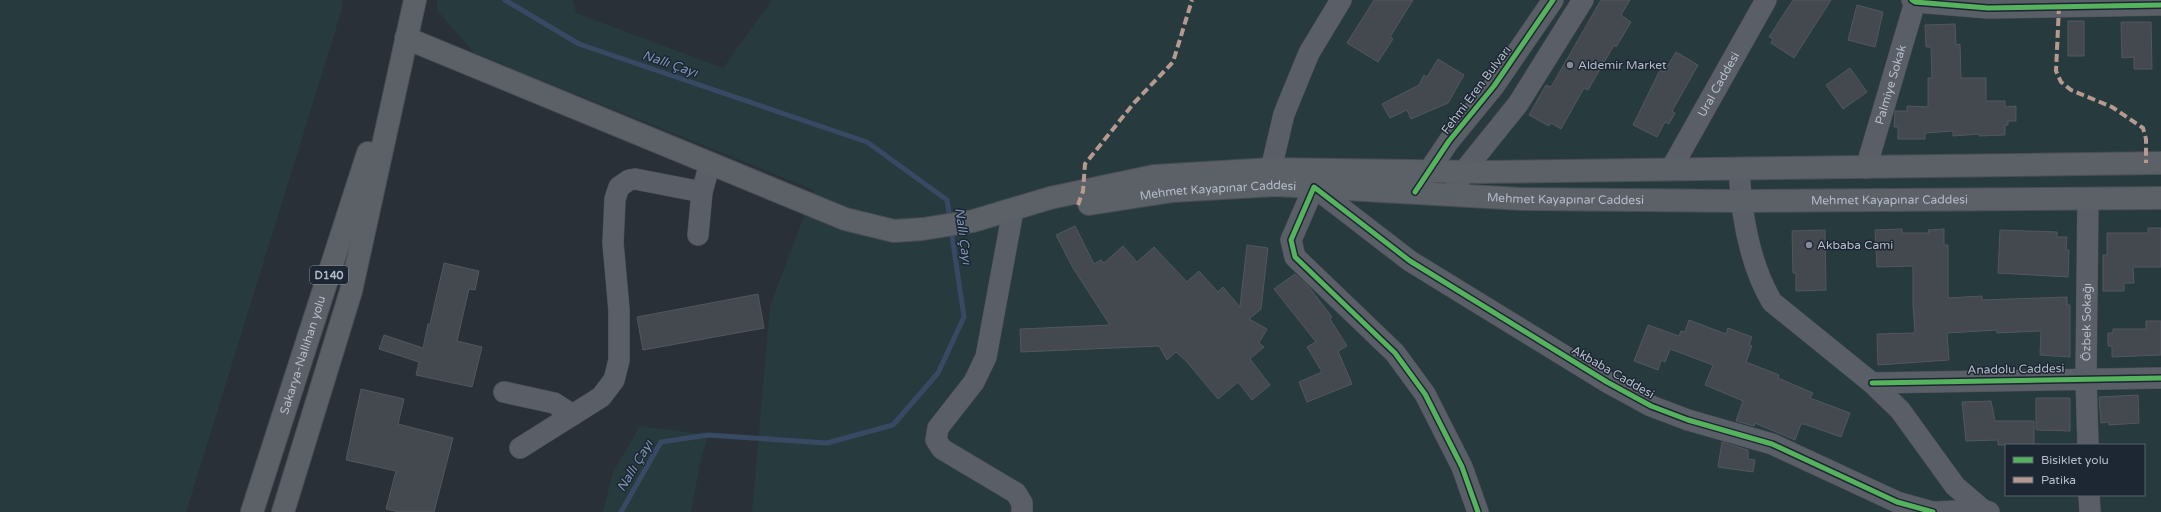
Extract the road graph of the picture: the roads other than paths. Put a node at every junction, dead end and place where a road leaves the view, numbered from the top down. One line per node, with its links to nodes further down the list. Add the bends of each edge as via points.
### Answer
1 (415, 0): 9 (main road, Sakarya-Nallıhan yolu / D140)
2 (1341, 0): 12 (street, via 1308,53 1284,114)
3 (1554, 0): 17 (street, Fehmi Eren Bulvarı, via 1494,86)
4 (1583, 0): 16 (street, via 1518,104)
5 (1766, 0): 15 (street, Ural Caddesi)
6 (1913, 1): 7 (street, via 1988,8); 14 (street, Palmiye Sokak)
7 (2040, 3): 8 (street)
8 (2161, 5)
9 (406, 38): 10 (main road); 37 (main road, Sakarya-Nallıhan yolu / D140); 38 (main road, Sakarya-Nallıhan yolu / D140, via 352,291)
10 (710, 163): 19 (street); 26 (main road, via 846,219 894,231)
11 (2161, 163): 14 (main road, Mehmet Kayapınar Caddesi)
12 (1271, 168): 17 (main road, Mehmet Kayapınar Caddesi); 26 (main road, Mehmet Kayapınar Caddesi, via 1154,176 1050,198)
13 (1739, 168): 14 (main road, Mehmet Kayapınar Caddesi); 15 (main road, Mehmet Kayapınar Caddesi); 24 (street)
14 (1866, 168)
15 (1671, 169): 16 (main road, Mehmet Kayapınar Caddesi)
16 (1464, 171): 17 (main road, Mehmet Kayapınar Caddesi); 21 (street)
17 (1427, 172): 20 (street, Fehmi Eren Bulvarı)
18 (1314, 187): 20 (main road, Mehmet Kayapınar Caddesi); 25 (main road, Mehmet Kayapınar Caddesi, via 1276,185 1173,191); 40 (street, via 1291,240 1295,257 1395,354 1425,394 1462,467); 41 (street, Akbaba Caddesi, via 1410,261 1607,382 1651,406 1688,420 1772,444 1897,502)
19 (702, 192): 27 (street); 32 (street, via 635,179 619,186 615,198 612,243 619,310 617,370 601,397)
20 (1414, 192): 21 (main road, Mehmet Kayapınar Caddesi)
21 (1453, 194): 24 (main road, Mehmet Kayapınar Caddesi, via 1522,199)
22 (2088, 198): 23 (main road, Mehmet Kayapınar Caddesi); 24 (main road, Mehmet Kayapınar Caddesi); 28 (street, Özbek Sokağı)
23 (2161, 198)
24 (1741, 201): 30 (street, via 1754,260 1763,288 1772,302)
25 (1012, 216): 26 (main road, Mehmet Kayapınar Caddesi); 39 (street, via 986,357 974,382 941,423 936,440 942,449 1016,494 1022,503)
26 (973, 221)
27 (698, 235)
28 (2086, 378): 29 (street, Anadolu Caddesi); 30 (street, Anadolu Caddesi); 33 (street, Özbek Sokağı)
29 (2161, 378)
30 (1872, 383): 36 (street, via 1900,410 1955,486)
31 (504, 392): 32 (street, via 554,404 565,408)
32 (573, 415): 34 (street)
33 (2088, 444)
34 (520, 448)
35 (2089, 496): 42 (street)
36 (1986, 511): 41 (street, Akbaba Caddesi)
37 (252, 512)
38 (283, 512)
39 (1022, 512)
40 (1478, 512)
41 (1934, 512)
42 (2090, 512)

